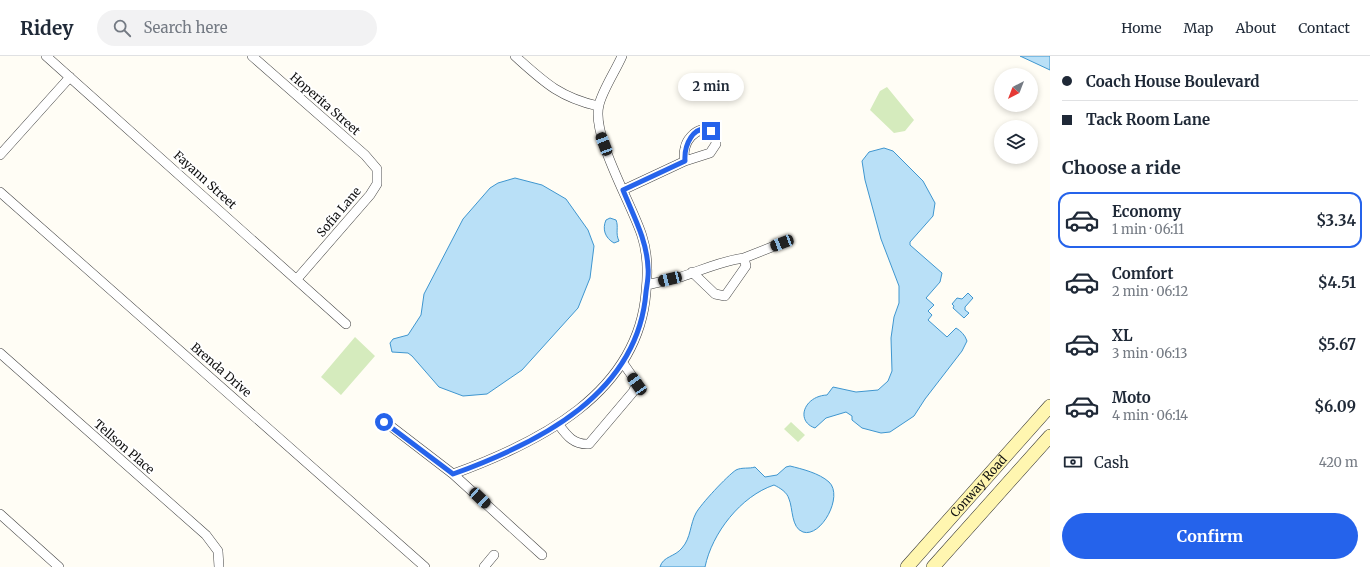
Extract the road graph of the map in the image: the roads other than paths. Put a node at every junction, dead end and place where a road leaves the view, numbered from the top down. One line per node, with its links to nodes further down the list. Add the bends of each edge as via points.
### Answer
1 (46, 56): 5 (street, Fayann Street)
2 (252, 56): 8 (street, Hoperita Street)
3 (515, 56): 6 (street, via 559,93)
4 (622, 56): 6 (street)
5 (70, 77): 7 (street); 15 (street, Fayann Street)
6 (598, 106): 10 (street, via 599,130)
7 (0, 154)
8 (365, 155): 15 (street, Sofia Lane, via 377,169 377,184)
9 (685, 161): 10 (street)
10 (623, 190): 16 (street, via 642,236 648,268)
11 (0, 192): 31 (street, Brenda Drive)
12 (782, 243): 13 (street)
13 (744, 258): 14 (street, via 731,259); 14 (street, via 746,266 724,296 715,294)
14 (692, 272): 16 (street)
15 (298, 279): 17 (street, Fayann Street)
16 (647, 285): 19 (street, via 645,310 634,342)
17 (346, 324)
18 (0, 353): 30 (street, Tellson Place, via 206,535 218,551)
19 (623, 363): 22 (street, via 595,396); 22 (street, via 637,384 589,444 581,445 570,439)
20 (1050, 406): 25 (main road, Conway Road)
21 (384, 422): 24 (street)
22 (559, 425): 24 (street, via 492,460)
23 (1050, 436): 34 (main road, Conway Road)
24 (453, 474): 27 (street)
25 (957, 511): 33 (main road, Conway Road); 34 (main road, via 935,547)
26 (0, 514): 29 (street)
27 (542, 555)
28 (494, 556): 32 (street)
29 (59, 567)
30 (218, 567)
31 (425, 567)
32 (484, 567)
33 (907, 567)
34 (932, 567)

